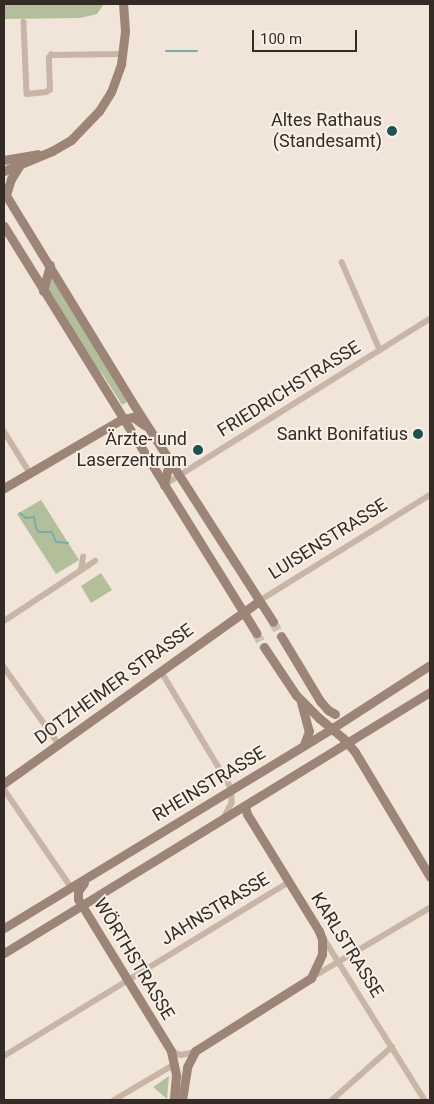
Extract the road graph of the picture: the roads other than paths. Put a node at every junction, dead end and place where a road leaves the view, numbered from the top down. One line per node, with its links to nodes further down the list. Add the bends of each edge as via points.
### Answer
1 (123, 4): 3 (main road, via 125,31)
2 (24, 22): 3 (street, via 27,94 50,90 51,55)
3 (122, 54): 4 (main road, via 115,82 99,111 76,136)
4 (52, 151): 5 (main road); 6 (main road)
5 (4, 160)
6 (20, 166): 7 (main road); 8 (main road)
7 (4, 171)
8 (5, 194): 10 (main road)
9 (4, 205): 10 (main road)
10 (20, 219): 13 (main road)
11 (4, 226): 14 (main road)
12 (342, 262): 16 (street)
13 (50, 266): 14 (main road); 19 (main road)
14 (43, 291): 17 (main road)
15 (430, 319): 16 (street, FRIEDRICHSTRASSE)
16 (380, 350): 22 (street, FRIEDRICHSTRASSE)
17 (122, 419): 19 (main road, via 133,417); 21 (main road); 23 (main road)
18 (4, 431): 21 (street)
19 (152, 432): 20 (main road)
20 (170, 460): 22 (main road); 23 (main road)
21 (30, 473): 24 (main road)
22 (180, 475): 23 (street, FRIEDRICHSTRASSE); 29 (main road)
23 (164, 485): 30 (main road)
24 (4, 488)
25 (430, 495): 29 (street, LUISENSTRASSE)
26 (83, 557): 28 (street)
27 (95, 561): 28 (street)
28 (81, 570): 31 (street)
29 (259, 600): 30 (main road, LUISENSTRASSE); 32 (main road)
30 (243, 611): 33 (main road); 38 (main road, DOTZHEIMER STRASSE)
31 (4, 621)
32 (273, 622)
33 (256, 633)
34 (282, 636): 43 (main road, via 320,701)
35 (264, 647): 40 (main road)
36 (430, 666): 42 (main road, RHEINSTRASSE)
37 (4, 668): 46 (street)
38 (161, 671): 46 (main road, DOTZHEIMER STRASSE); 50 (street)
39 (430, 692): 45 (main road, RHEINSTRASSE)
40 (300, 700): 41 (main road); 47 (main road, via 309,731)
41 (313, 712): 43 (main road); 44 (main road)
42 (355, 712): 43 (main road); 44 (main road, RHEINSTRASSE)
43 (335, 714)
44 (332, 729): 45 (main road); 47 (main road, RHEINSTRASSE)
45 (348, 742): 51 (main road, RHEINSTRASSE); 54 (main road)
46 (59, 744): 48 (main road, DOTZHEIMER STRASSE)
47 (304, 745): 50 (main road, RHEINSTRASSE)
48 (4, 783)
49 (4, 788): 56 (street, WÖRTHSTRASSE)
50 (232, 789): 52 (street, via 230,808); 53 (main road, RHEINSTRASSE)
51 (244, 806): 52 (main road, RHEINSTRASSE); 55 (main road, KARLSTRASSE)
52 (216, 823): 57 (main road, RHEINSTRASSE)
53 (93, 874): 56 (main road, RHEINSTRASSE); 57 (main road, WÖRTHSTRASSE, via 78,891)
54 (430, 877)
55 (289, 882): 60 (main road, KARLSTRASSE); 64 (street, JAHNSTRASSE)
56 (70, 887): 59 (main road, RHEINSTRASSE)
57 (82, 905): 61 (main road, RHEINSTRASSE); 64 (main road, WÖRTHSTRASSE)
58 (430, 908): 62 (street)
59 (4, 928)
60 (319, 931): 62 (street, KARLSTRASSE); 63 (main road, via 322,954)
61 (4, 953)
62 (340, 962): 63 (street); 65 (street, KARLSTRASSE)
63 (311, 978): 67 (main road)
64 (128, 980): 66 (main road, WÖRTHSTRASSE); 68 (street, JAHNSTRASSE)
65 (392, 1047): 73 (street); 74 (street, KARLSTRASSE)
66 (171, 1051): 67 (street, via 181,1055); 69 (main road, WÖRTHSTRASSE)
67 (195, 1051): 72 (main road, via 187,1067)
68 (4, 1056)
69 (175, 1064): 70 (street); 71 (main road, WÖRTHSTRASSE)
70 (114, 1100)
71 (174, 1100)
72 (182, 1100)
73 (332, 1100)
74 (425, 1100)

